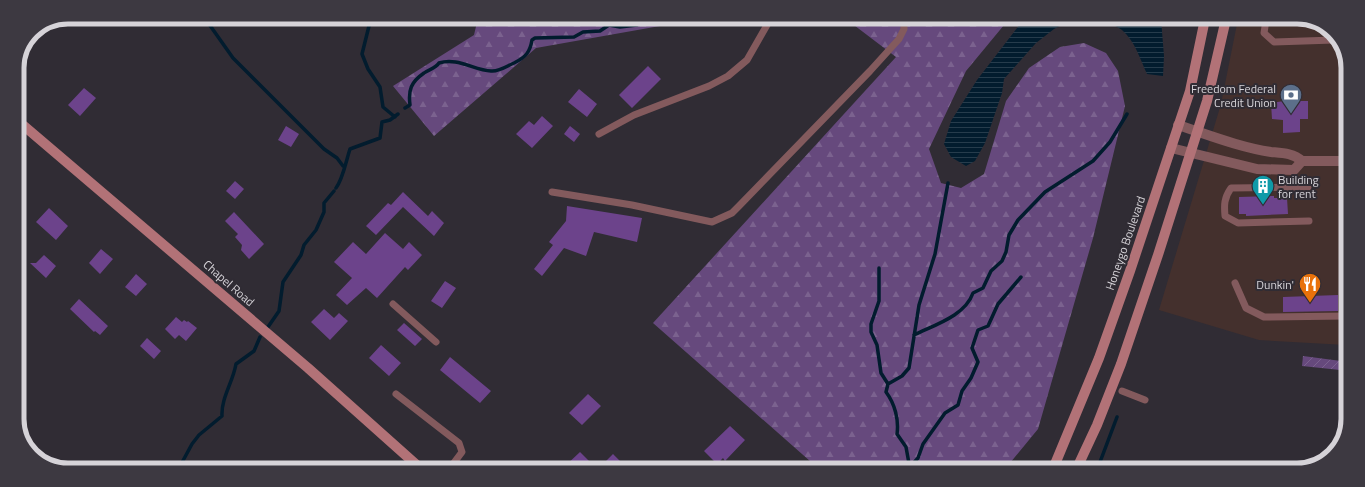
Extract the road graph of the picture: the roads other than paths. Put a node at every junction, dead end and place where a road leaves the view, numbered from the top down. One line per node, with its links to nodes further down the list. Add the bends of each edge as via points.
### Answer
1 (768, 24): 10 (lane, via 747,60 728,76 634,115)
2 (904, 24): 16 (lane, via 904,30 899,38 870,71 739,206 722,218 712,222)
3 (1204, 24): 8 (main road, Honeygo Boulevard, via 1190,91)
4 (1225, 24): 9 (main road, via 1207,101)
5 (1265, 24): 6 (lane, via 1264,32 1274,42)
6 (1331, 40)
7 (24, 126): 25 (main road, Chapel Road, via 308,368)
8 (1178, 126): 9 (street); 11 (main road, Honeygo Boulevard)
9 (1197, 131): 12 (main road); 13 (street, via 1245,146 1296,155)
10 (599, 134)
11 (1171, 148): 12 (street); 27 (main road, Honeygo Boulevard, via 1101,351)
12 (1190, 153): 13 (street, via 1257,169 1294,170); 28 (main road, via 1121,364)
13 (1302, 161): 14 (street)
14 (1341, 161)
15 (1308, 187): 17 (lane, via 1231,188 1225,197 1224,206 1226,216 1238,223)
16 (552, 192)
17 (1309, 221)
18 (1235, 283): 20 (lane, via 1246,308 1264,317)
19 (394, 304): 21 (lane)
20 (1341, 316)
21 (436, 342)
22 (1122, 391): 24 (lane)
23 (396, 394): 26 (lane, via 459,443 462,452)
24 (1145, 400)
25 (414, 463)
26 (454, 463)
27 (1056, 463)
28 (1079, 463)

